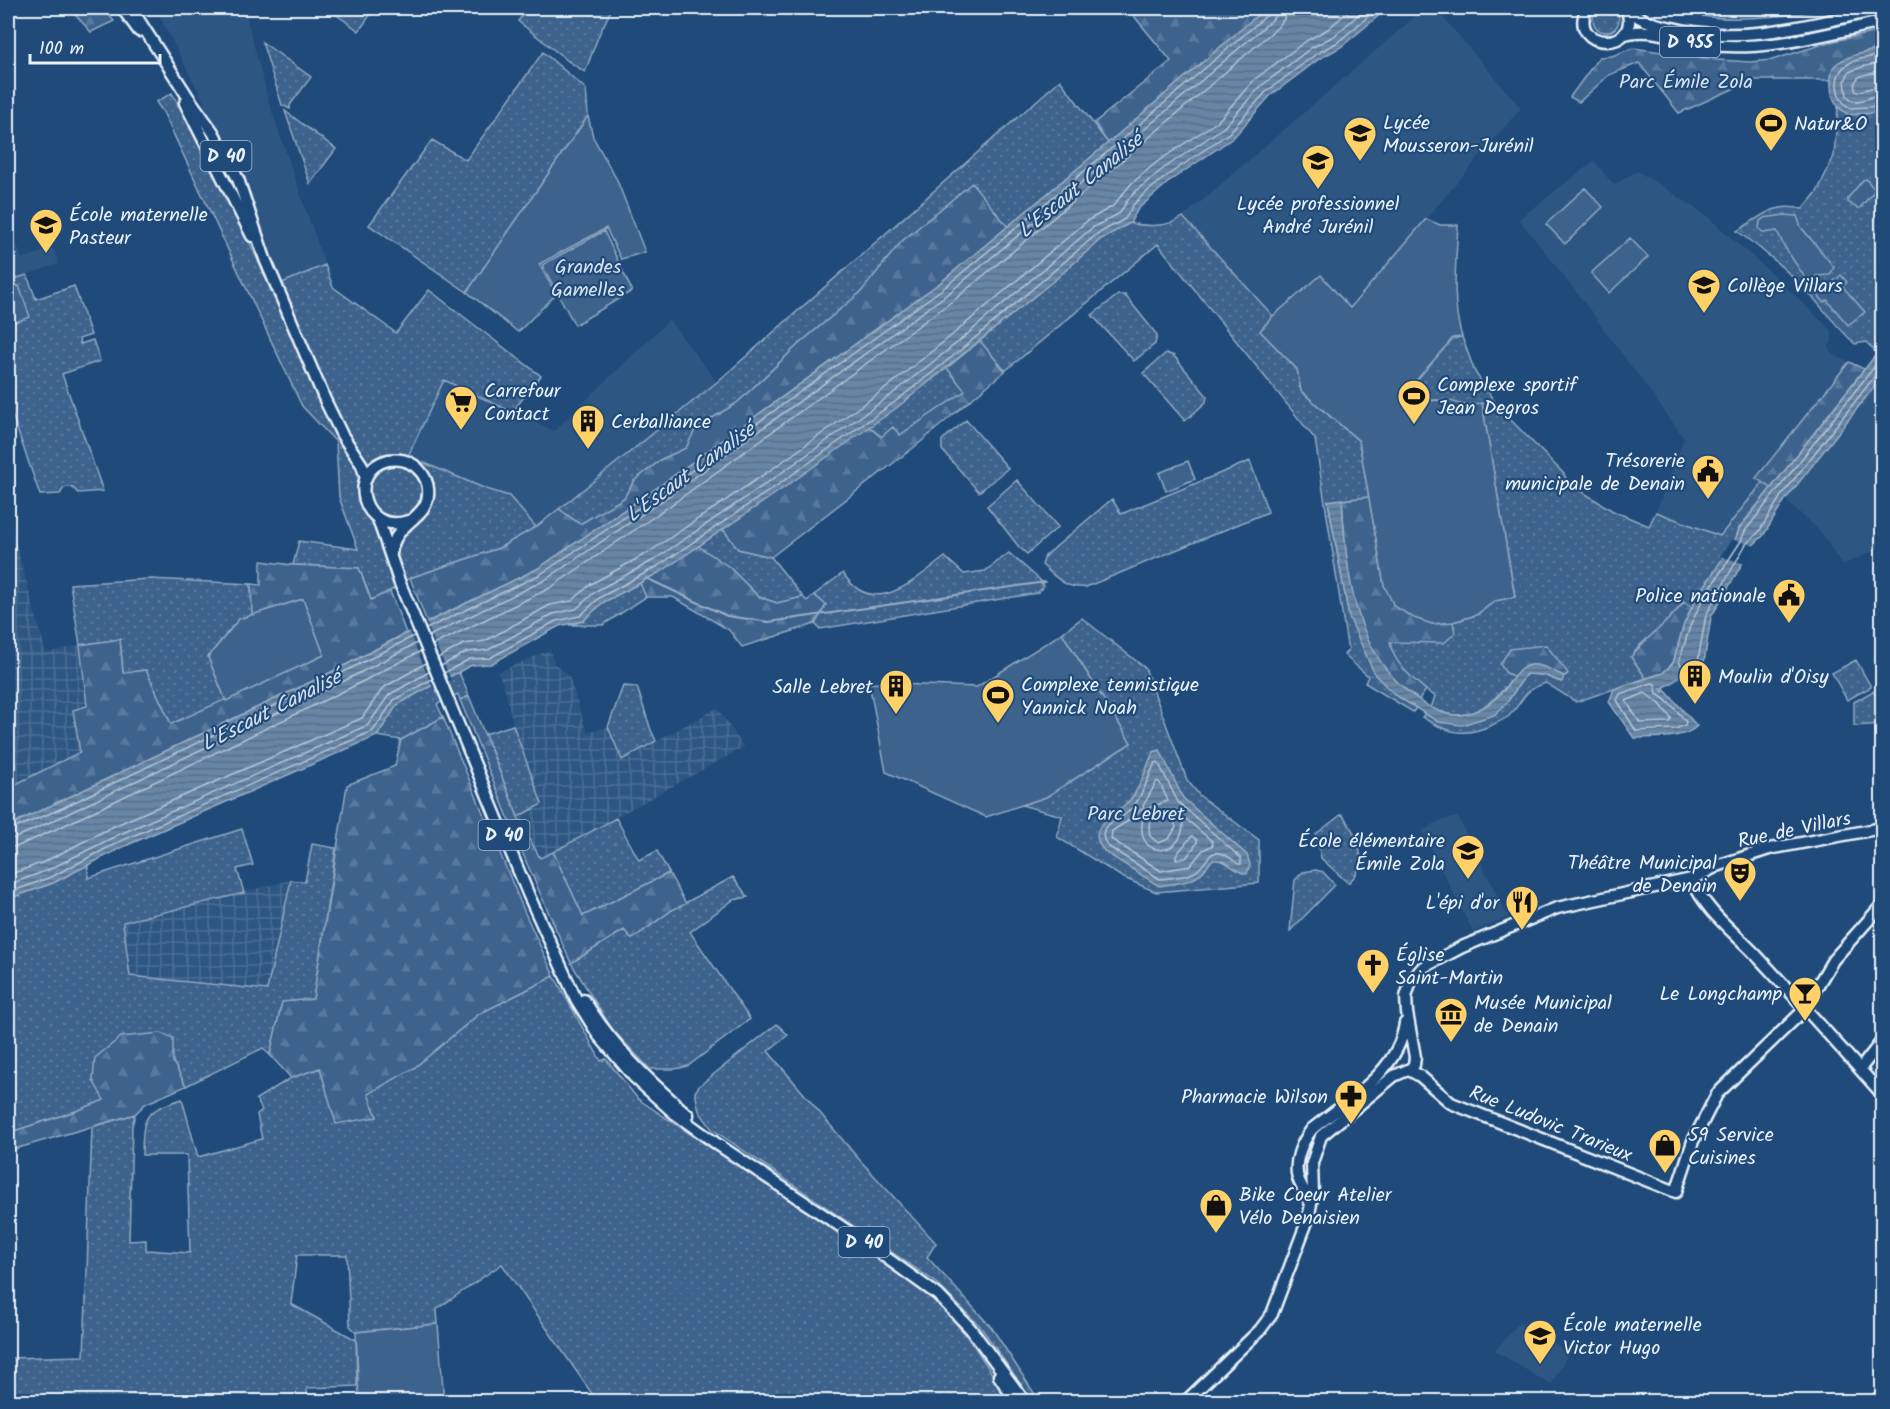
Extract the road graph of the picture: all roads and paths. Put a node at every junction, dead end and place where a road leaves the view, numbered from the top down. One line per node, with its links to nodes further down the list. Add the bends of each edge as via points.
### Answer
1 (122, 8): 9 (main road, D 40, via 178,90)
2 (131, 8): 9 (main road, D 40, via 217,138 242,188)
3 (1577, 8): 6 (main road)
4 (1626, 8): 5 (main road, D 955, via 1637,17 1674,29 1734,35 1774,32); 8 (main road, via 1629,21)
5 (1882, 9)
6 (1585, 13): 8 (main road, via 1588,33 1598,40 1611,42)
7 (1882, 21): 8 (main road, D 955, via 1759,46 1711,45 1649,32)
8 (1622, 36)
9 (265, 259): 10 (main road, D 40, via 325,400)
10 (350, 446): 11 (main road, via 369,458); 12 (main road, D 40)
11 (385, 461): 12 (main road); 14 (main road, via 407,461 426,479 425,504)
12 (366, 478): 13 (main road, via 364,501)
13 (378, 519): 14 (main road, via 393,524); 15 (main road, D 40)
14 (408, 521): 15 (main road, via 396,536)
15 (391, 557): 27 (main road, D 40, via 520,873 584,1013 599,1036 661,1103 924,1284 952,1308)
16 (1882, 828): 17 (main road, Rue de Villars, via 1769,849 1709,869)
17 (1692, 879): 19 (main road, via 1707,905); 20 (main road, Rue de Villars, via 1548,911 1426,964 1411,981)
18 (1882, 905): 19 (main road, via 1833,960)
19 (1804, 1009): 23 (main road, Rue Ludovic Trarieux, via 1717,1094 1693,1141 1676,1192 1448,1101); 24 (main road)
20 (1407, 1013): 22 (main road); 23 (main road)
21 (1882, 1041): 24 (main road)
22 (1395, 1054): 23 (main road, via 1395,1066); 23 (main road, via 1405,1048); 26 (main road, via 1379,1075 1311,1129 1297,1161 1299,1181)
23 (1410, 1064): 26 (main road, via 1321,1136 1311,1170)
24 (1860, 1069): 25 (main road)
25 (1882, 1094)
26 (1311, 1204): 30 (main road, via 1269,1319)
27 (982, 1344): 28 (main road, D 40); 29 (main road, D 40)
28 (1016, 1401)
29 (1025, 1401)
30 (1185, 1401)

